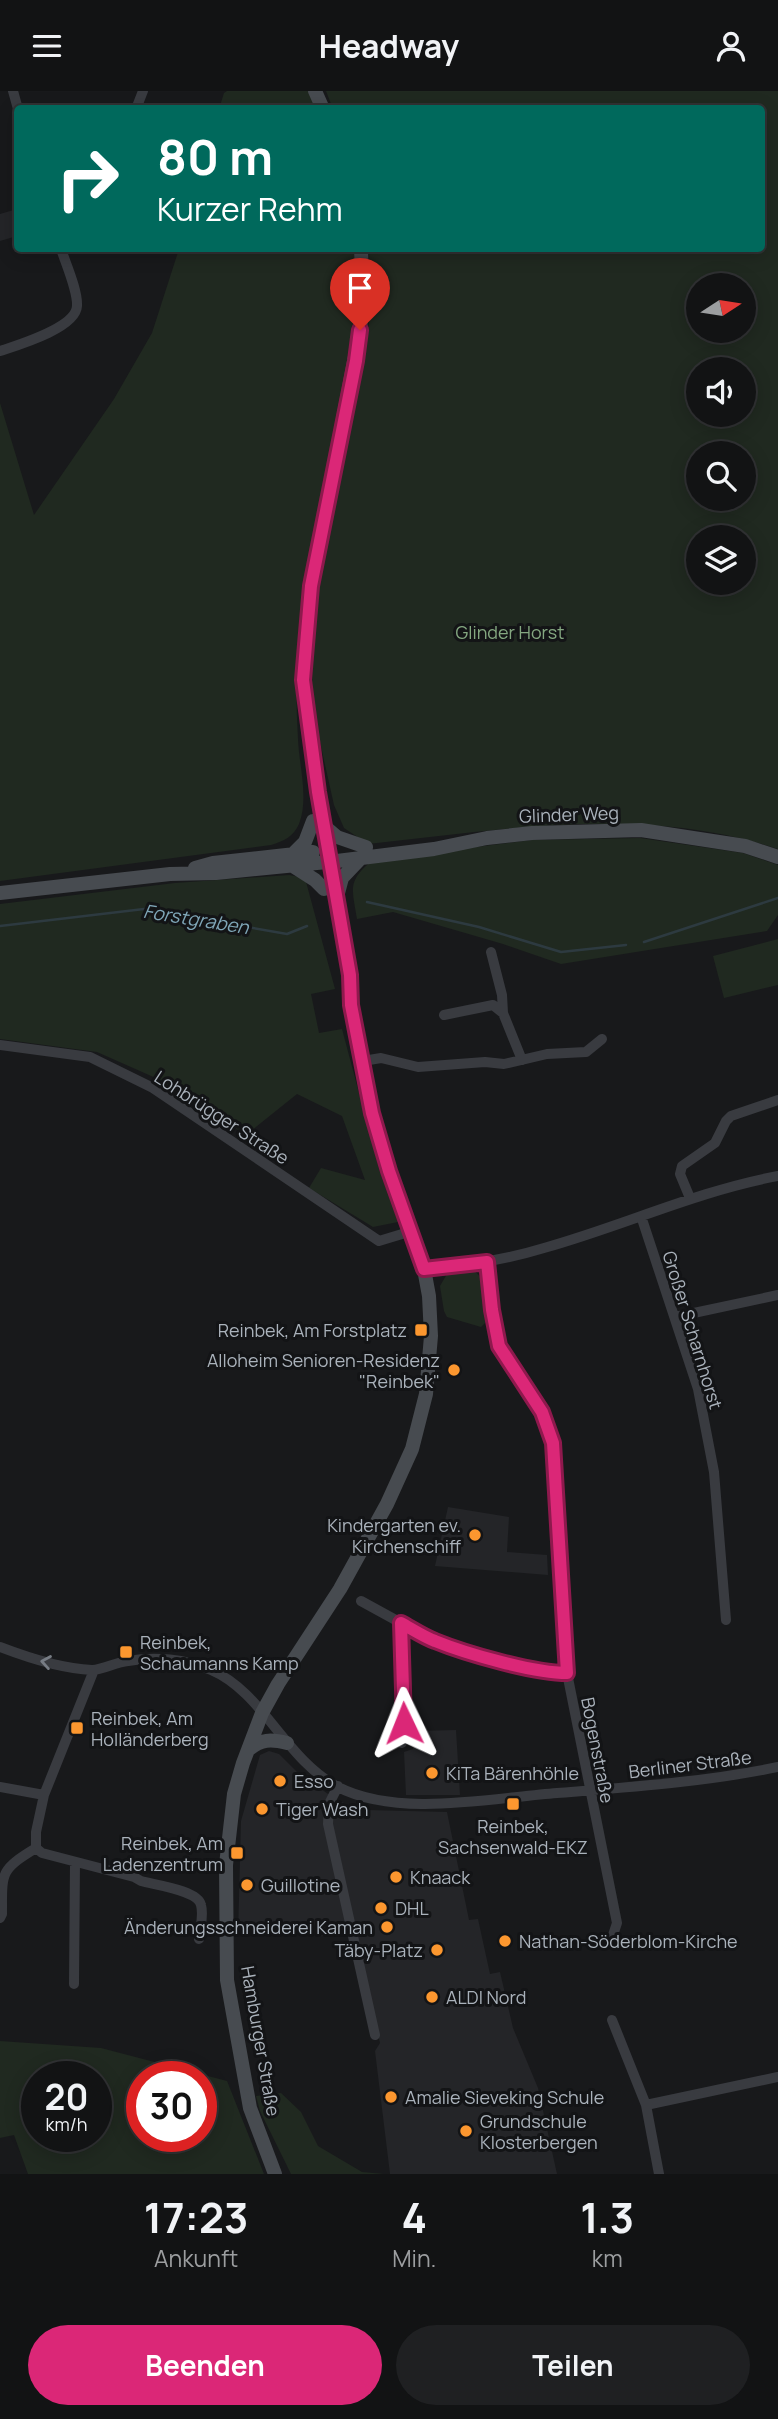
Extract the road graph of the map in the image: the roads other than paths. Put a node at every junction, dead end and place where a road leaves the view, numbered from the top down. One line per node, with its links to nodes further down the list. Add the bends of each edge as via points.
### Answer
1 (62, 252): 3 (street, via 76,313 46,335)
2 (362, 252): 4 (main road, Hamburger Straße, via 360,330 306,633 302,740)
3 (0, 351)
4 (318, 823): 5 (main road); 6 (main road, Hamburger Straße); 8 (main road)
5 (364, 853): 6 (main road, Glinder Weg); 7 (main road, Glinder Weg, via 432,840 641,831 745,846); 11 (main road, via 342,878)
6 (324, 856): 8 (main road, Glinder Weg); 9 (main road, Hamburger Straße); 11 (main road, Hamburger Straße)
7 (778, 857)
8 (292, 859): 9 (main road); 10 (main road, Glinder Weg, via 213,863 170,874)
9 (324, 890): 13 (main road, Hamburger Straße, via 341,978)
10 (0, 893)
11 (337, 905): 13 (main road, Hamburger Straße)
12 (491, 952): 14 (street)
13 (351, 1005): 19 (main road, Hamburger Straße)
14 (503, 1013): 15 (street, via 493,1005); 18 (street)
15 (444, 1015)
16 (602, 1039): 18 (street, via 586,1052)
17 (0, 1045): 24 (street, Lohbrügger Straße, via 90,1057 152,1088 379,1241)
18 (522, 1060): 19 (street, via 418,1067 381,1058)
19 (363, 1061): 24 (main road, Hamburger Straße, via 379,1139)
20 (778, 1100): 22 (street, via 731,1116 715,1143 682,1166 680,1174)
21 (778, 1176): 22 (street)
22 (690, 1198): 23 (street)
23 (641, 1216): 25 (street); 28 (street, Großer Scharnhorst)
24 (412, 1231): 26 (main road, Hamburger Straße)
25 (487, 1262): 26 (street); 34 (street, Bogenstraße, via 497,1338 542,1412 553,1443)
26 (424, 1269): 35 (main road, Hamburger Straße, via 430,1311 429,1369 412,1449 340,1589)
27 (778, 1295): 28 (street)
28 (675, 1317): 30 (street, Großer Scharnhorst, via 698,1389 714,1472)
29 (361, 1601): 31 (street)
30 (726, 1621)
31 (401, 1623): 34 (street, via 434,1641); 37 (street)
32 (0, 1647): 33 (street, one-way to 32, via 32,1659)
33 (94, 1670): 35 (street, Berliner Straße, via 145,1658 190,1663 242,1689); 43 (street)
34 (567, 1673): 42 (street, Bogenstraße)
35 (262, 1713): 36 (street, Berliner Straße); 38 (main road, Hamburger Straße)
36 (286, 1743): 38 (main road, via 259,1741); 40 (street, Berliner Straße)
37 (402, 1743)
38 (248, 1750): 54 (main road, Hamburger Straße, via 234,1794 228,1835 228,1980 250,2108)
39 (778, 1767): 42 (street, Berliner Straße, via 712,1779)
40 (338, 1786): 42 (street, Berliner Straße, via 401,1803); 51 (street, via 328,1804 328,1824)
41 (0, 1787): 43 (street)
42 (589, 1791): 47 (street, Bogenstraße, via 617,1923)
43 (44, 1795): 44 (street)
44 (36, 1848): 45 (street); 46 (street, via 9,1865 2,1884)
45 (75, 1861): 48 (street, via 193,1894 202,1909); 49 (street)
46 (0, 1918)
47 (613, 1935)
48 (200, 1939)
49 (74, 1984)
50 (612, 2020): 53 (street)
51 (374, 2035)
52 (778, 2077): 53 (street)
53 (646, 2105): 55 (street)
54 (275, 2174)
55 (659, 2174)

